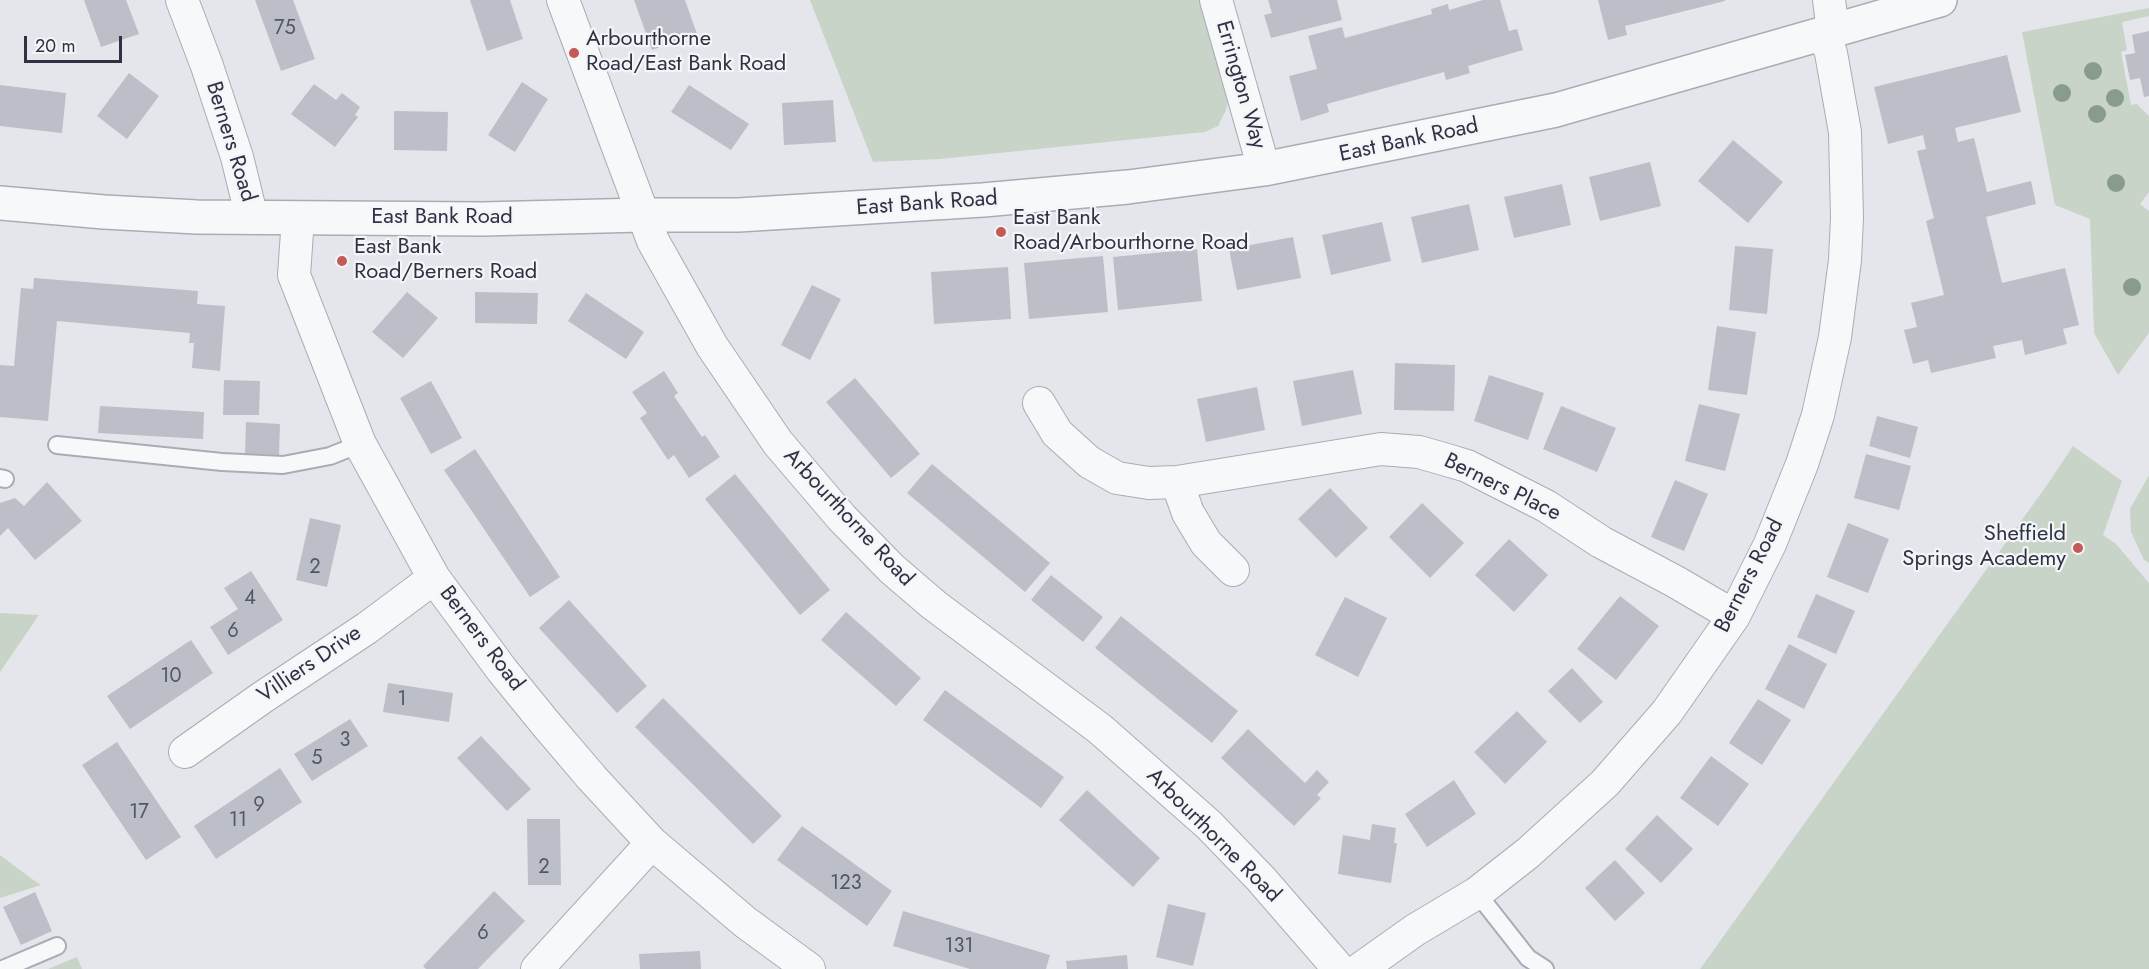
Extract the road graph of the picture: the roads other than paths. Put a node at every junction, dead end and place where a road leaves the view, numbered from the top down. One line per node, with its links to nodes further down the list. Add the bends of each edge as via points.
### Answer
1 (182, 0): 9 (street, Berners Road, via 237,157)
2 (563, 0): 8 (street, Arbourthorne Road)
3 (1216, 0): 6 (street, Errington Way)
4 (1940, 0): 5 (street, East Bank Road)
5 (1829, 21): 6 (street, East Bank Road, via 1622,93); 17 (street, Berners Road, via 1845,132 1847,218 1835,337 1818,415 1802,464 1770,544)
6 (1264, 170): 8 (street, East Bank Road, via 990,200 738,215)
7 (0, 203): 9 (street, East Bank Road)
8 (642, 215): 10 (street, East Bank Road); 25 (street, Arbourthorne Road, via 689,308 746,397 778,443 842,518 892,570 934,605 1100,729 1166,786 1261,879)
9 (252, 218): 10 (street, East Bank Road)
10 (298, 218): 12 (street, Berners Road, via 294,275)
11 (1039, 403): 14 (street, Berners Place, via 1057,433 1089,462 1118,478)
12 (360, 444): 13 (lane, via 330,456 283,465); 16 (street, Berners Road)
13 (57, 445)
14 (1177, 482): 15 (street, via 1188,513 1206,543); 17 (street, Berners Place, via 1358,451 1419,452 1467,466 1546,506 1601,542)
15 (1233, 570)
16 (434, 578): 18 (street, Villiers Drive); 19 (street, Berners Road, via 546,724)
17 (1734, 616): 20 (street, Berners Road, via 1667,712 1605,783)
18 (185, 752)
19 (652, 843): 23 (street); 24 (street, Berners Road, via 745,922)
20 (1477, 893): 26 (street, Berners Road); 27 (lane, via 1528,958)
21 (57, 946): 22 (lane)
22 (3, 969)
23 (537, 969)
24 (809, 969)
25 (1340, 969)
26 (1360, 969)
27 (1545, 969)

